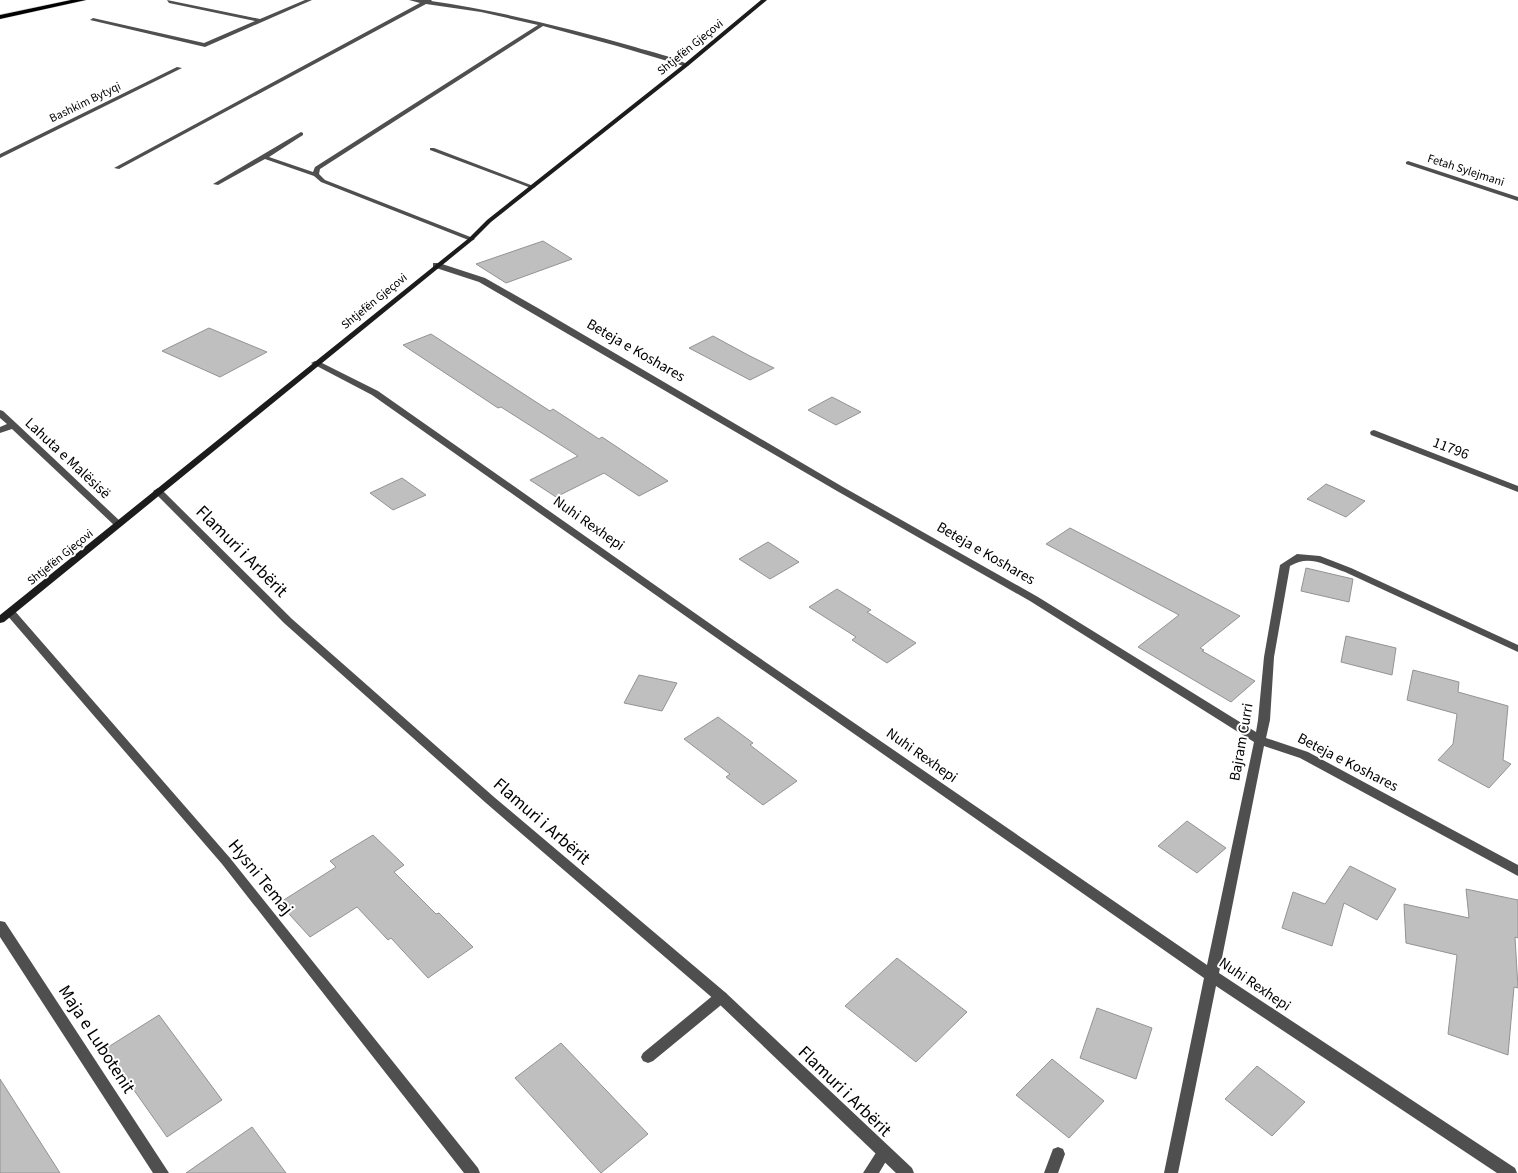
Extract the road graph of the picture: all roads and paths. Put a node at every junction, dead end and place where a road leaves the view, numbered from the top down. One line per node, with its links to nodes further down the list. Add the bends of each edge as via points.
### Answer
1 (51, 0): 10 (highway)
2 (82, 0): 11 (highway)
3 (198, 0): 9 (street)
4 (309, 0): 13 (street)
5 (412, 0): 8 (street)
6 (764, 0): 15 (street, Shtjefën Gjeçovi)
7 (169, 1): 9 (street)
8 (427, 1): 14 (street); 22 (street)
9 (186, 4): 13 (street)
10 (0, 10)
11 (0, 17)
12 (93, 20): 13 (street, via 205,45)
13 (261, 21)
14 (541, 25): 15 (street); 23 (street, via 327,160 317,168)
15 (686, 65): 25 (street, Shtjefën Gjeçovi)
16 (179, 68): 19 (street, Bashkim Bytyqi)
17 (301, 134): 20 (street)
18 (432, 149): 25 (street)
19 (0, 156)
20 (264, 157): 23 (street); 24 (street)
21 (1408, 163): 26 (street, Fetah Sylejmani)
22 (116, 168)
23 (316, 175): 27 (street, via 337,187)
24 (216, 184)
25 (533, 187): 27 (street, Shtjefën Gjeçovi)
26 (1518, 199)
27 (470, 239): 28 (street, Shtjefën Gjeçovi)
28 (436, 265): 29 (street, Shtjefën Gjeçovi); 39 (street, Beteja e Koshares, via 482,280 540,313 1034,599)
29 (315, 363): 35 (street, Shtjefën Gjeçovi); 42 (street, Nuhi Rexhepi, via 375,393)
30 (0, 413): 31 (street, Lahuta e Malësisë)
31 (13, 425): 32 (street); 36 (street, Lahuta e Malësisë)
32 (0, 430)
33 (1374, 432): 34 (street, 11796)
34 (1518, 489)
35 (158, 491): 36 (street, Shtjefën Gjeçovi); 43 (street, Flamuri i Arbërit, via 288,621 490,800)
36 (118, 524): 37 (street, Shtjefën Gjeçovi)
37 (5, 616): 48 (street, Hysni Temaj, via 226,861)
38 (1518, 649): 39 (street, Bajram Curri, via 1348,570 1317,558 1297,557 1284,565)
39 (1260, 740): 40 (street, Beteja e Koshares, via 1304,755); 42 (street, Bajram Curri)
40 (1518, 871)
41 (0, 926): 47 (street, Maja e Lubotenit)
42 (1212, 975): 52 (street, Bajram Curri); 53 (street, Nuhi Rexhepi)
43 (721, 997): 44 (street); 45 (street, Flamuri i Arbërit)
44 (648, 1057)
45 (884, 1153): 49 (street); 50 (street, Flamuri i Arbërit)
46 (1058, 1154): 51 (street)
47 (162, 1173)
48 (473, 1173)
49 (870, 1173)
50 (907, 1173)
51 (1051, 1173)
52 (1171, 1173)
53 (1510, 1173)

